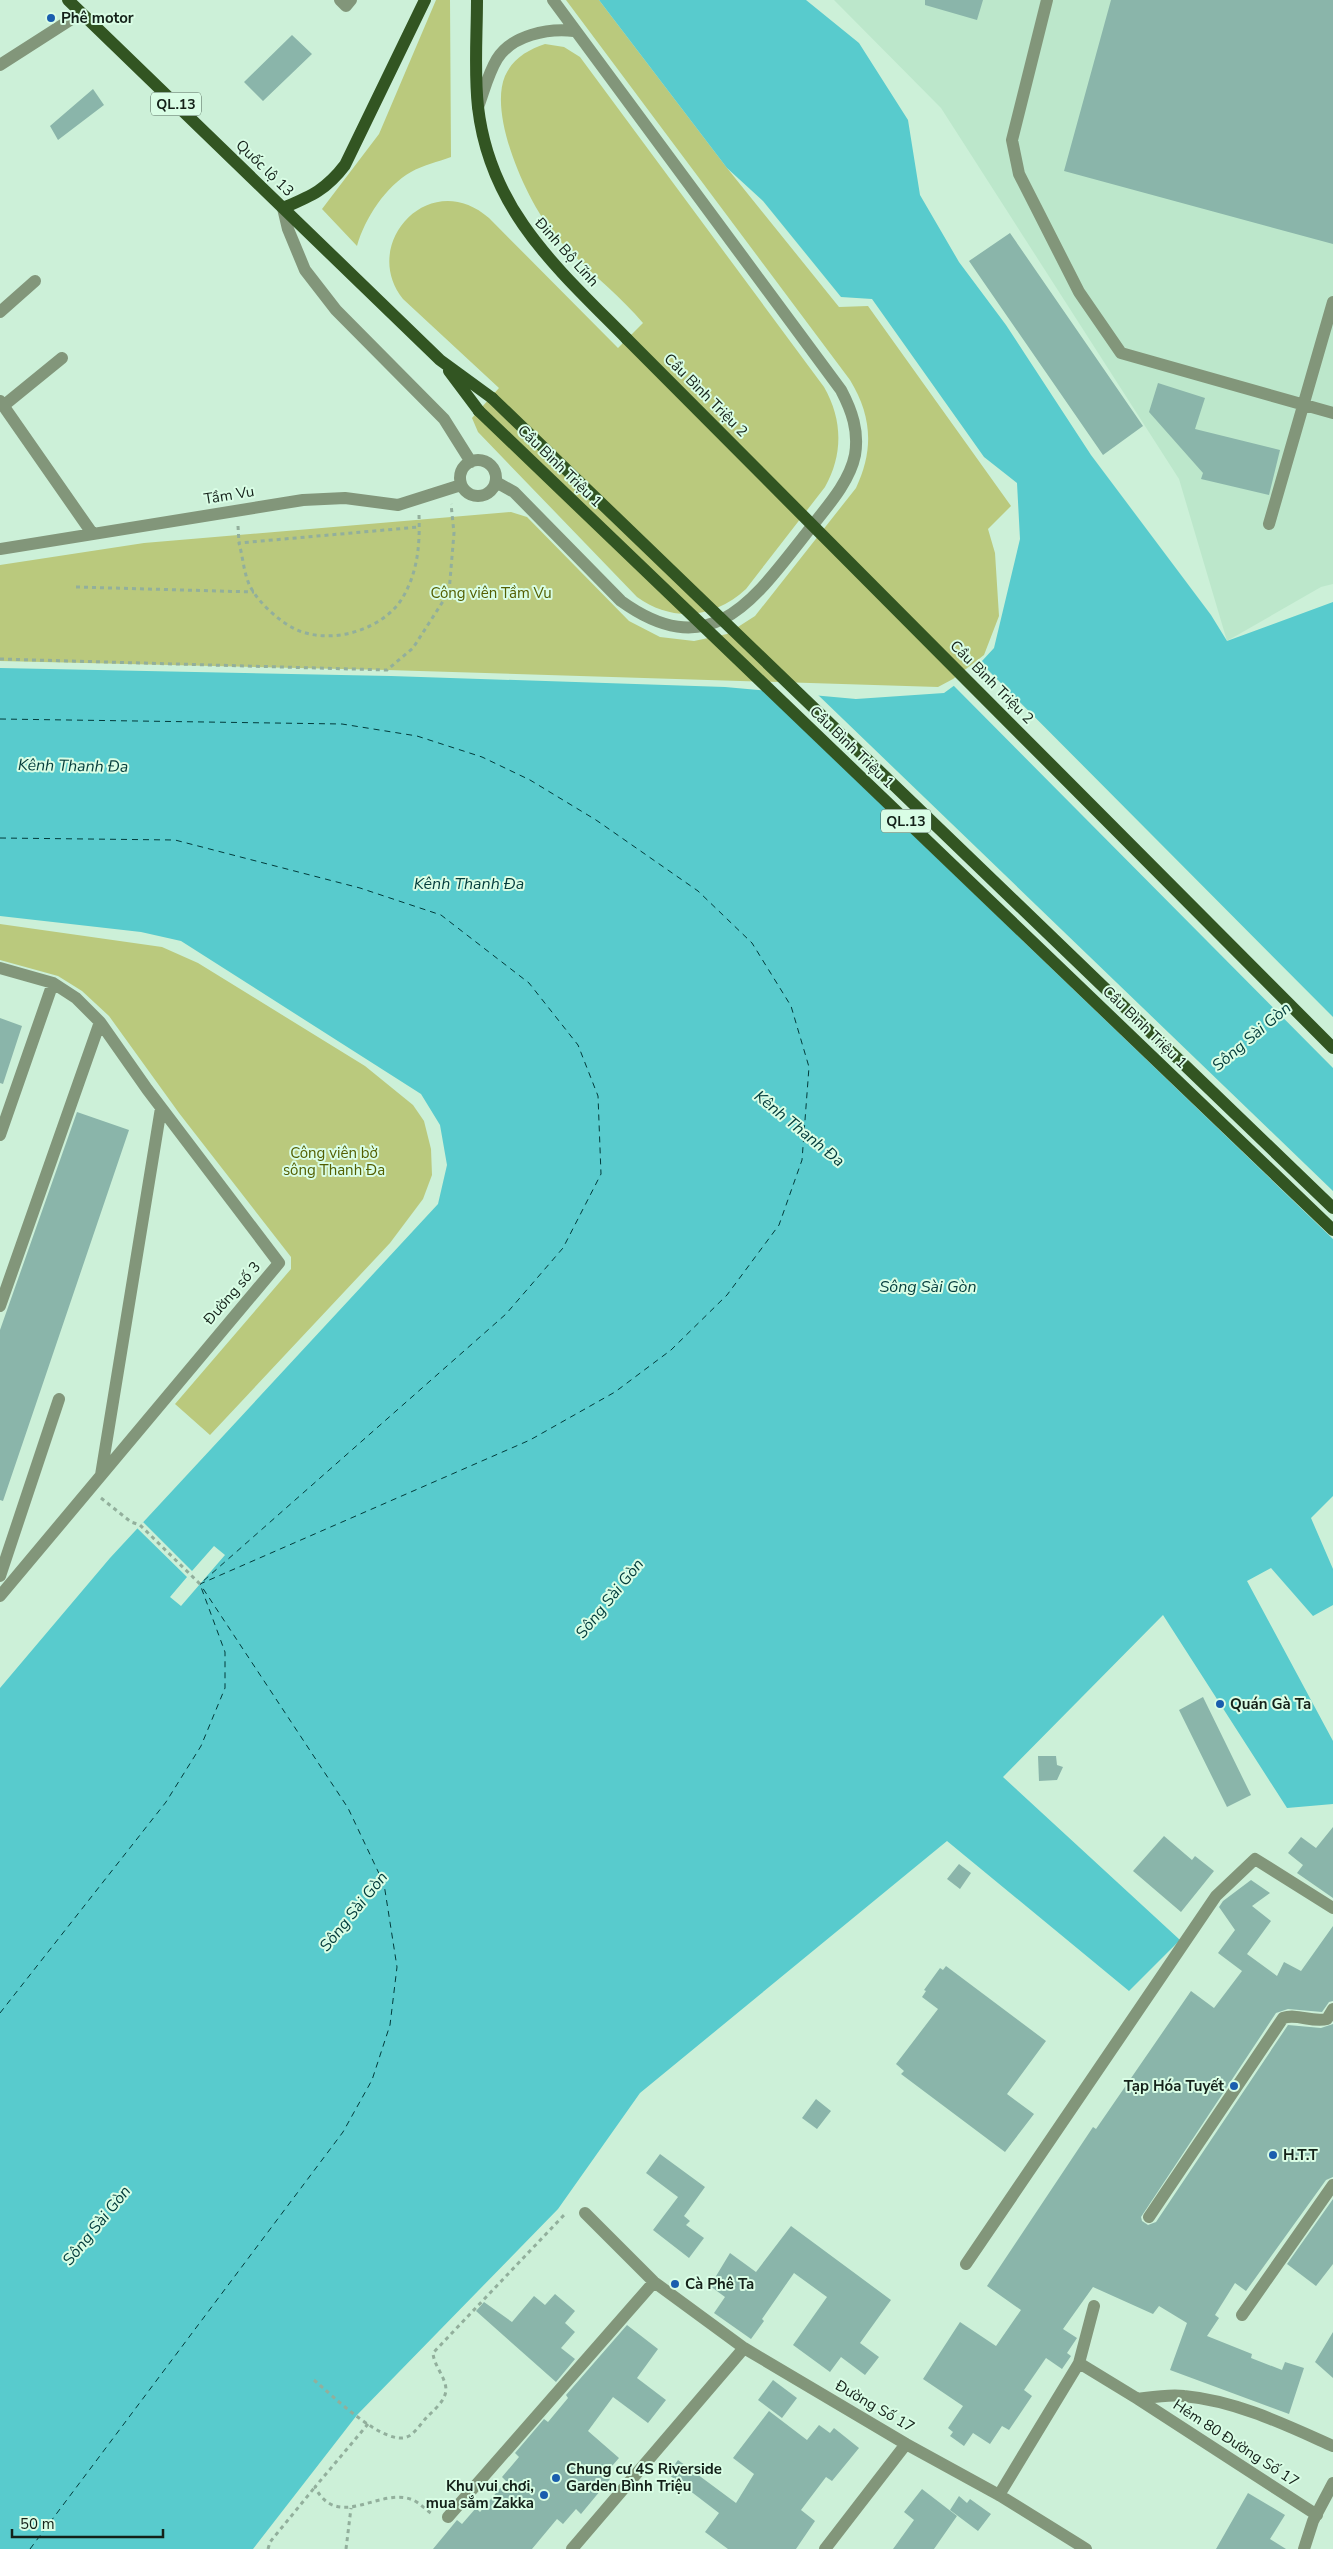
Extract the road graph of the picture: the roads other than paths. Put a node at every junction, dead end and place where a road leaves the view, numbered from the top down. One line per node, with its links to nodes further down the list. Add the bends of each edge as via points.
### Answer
1 (68, 0): 8 (main road, Quốc lộ 13 / QL.13)
2 (340, 0): 3 (street, via 346,6)
3 (351, 0)
4 (425, 0): 12 (main road, via 345,165 319,192)
5 (477, 0): 11 (main road, Đinh Bộ Lĩnh)
6 (552, 0): 9 (street)
7 (1047, 0): 21 (street, via 1012,140 1019,174 1079,292 1121,353)
8 (81, 13): 10 (street); 12 (main road, Quốc lộ 13 / QL.13)
9 (574, 31): 11 (street, via 541,32 512,45 498,58); 25 (street, via 842,390 852,411 855,456 832,500 760,592 722,620 699,626 670,626 642,616 621,601 514,492)
10 (0, 65)
11 (478, 107): 16 (main road, Đinh Bộ Lĩnh, via 494,174 520,222 555,266)
12 (283, 208): 18 (main road, Quốc lộ 13 / QL.13); 24 (street, via 305,270 336,310 444,419)
13 (35, 281): 15 (street)
14 (1333, 302): 21 (street)
15 (0, 312)
16 (628, 339): 33 (main road, Cầu Bình Triệu 2, bridge)
17 (62, 358): 20 (street)
18 (440, 360): 19 (main road, Quốc lộ 13 / QL.13); 22 (main road, Quốc lộ 13 / QL.13)
19 (492, 398): 36 (main road, Cầu Bình Triệu 1 / QL.13, bridge)
20 (2, 403): 28 (street)
21 (1302, 404): 23 (street); 27 (street)
22 (479, 411): 37 (main road, Cầu Bình Triệu 1 / QL.13, bridge)
23 (1333, 413)
24 (471, 462): 25 (street, via 486,462 496,474); 26 (street)
25 (496, 482): 26 (street, via 486,494 479,496)
26 (455, 486): 28 (street, Tầm Vu, via 398,505 345,498 303,500)
27 (1269, 524)
28 (92, 533): 29 (street, Tầm Vu)
29 (0, 549)
30 (0, 968): 31 (street, Đường số 3)
31 (53, 983): 32 (street, Đường số 3, via 76,998); 35 (street)
32 (100, 1022): 34 (street, Đường số 3); 38 (street)
33 (1333, 1048)
34 (161, 1108): 40 (street); 40 (street, Đường số 3, via 279,1263)
35 (0, 1135)
36 (1333, 1208)
37 (1333, 1230)
38 (0, 1306)
39 (59, 1399): 41 (street)
40 (101, 1475): 42 (street, Đường số 3)
41 (0, 1576)
42 (0, 1596)
43 (1333, 1908): 48 (street, via 1255,1859 1216,1896)
44 (1333, 2010): 47 (street, via 1327,2019 1320,2021 1283,2018)
45 (1333, 2185): 51 (street)
46 (585, 2213): 49 (street, Đường Số 17)
47 (1149, 2217)
48 (966, 2264)
49 (654, 2282): 52 (street, Đường Số 17); 60 (street)
50 (1094, 2306): 53 (street)
51 (1242, 2315)
52 (744, 2348): 55 (street, Đường Số 17); 61 (street)
53 (1079, 2363): 54 (street, Hẻm 80 Đường Số 17); 58 (street)
54 (1138, 2398): 56 (street, Hẻm 80 Đường Số 17, via 1182,2395 1213,2400 1275,2420); 59 (street, Hẻm 80 Đường Số 17)
55 (906, 2444): 58 (street, Đường Số 17); 62 (street)
56 (1333, 2446)
57 (1333, 2483): 59 (street)
58 (999, 2495): 63 (street, Đường Số 17)
59 (1317, 2516): 64 (street)
60 (448, 2517)
61 (572, 2549)
62 (825, 2549)
63 (1086, 2549)
64 (1304, 2549)

